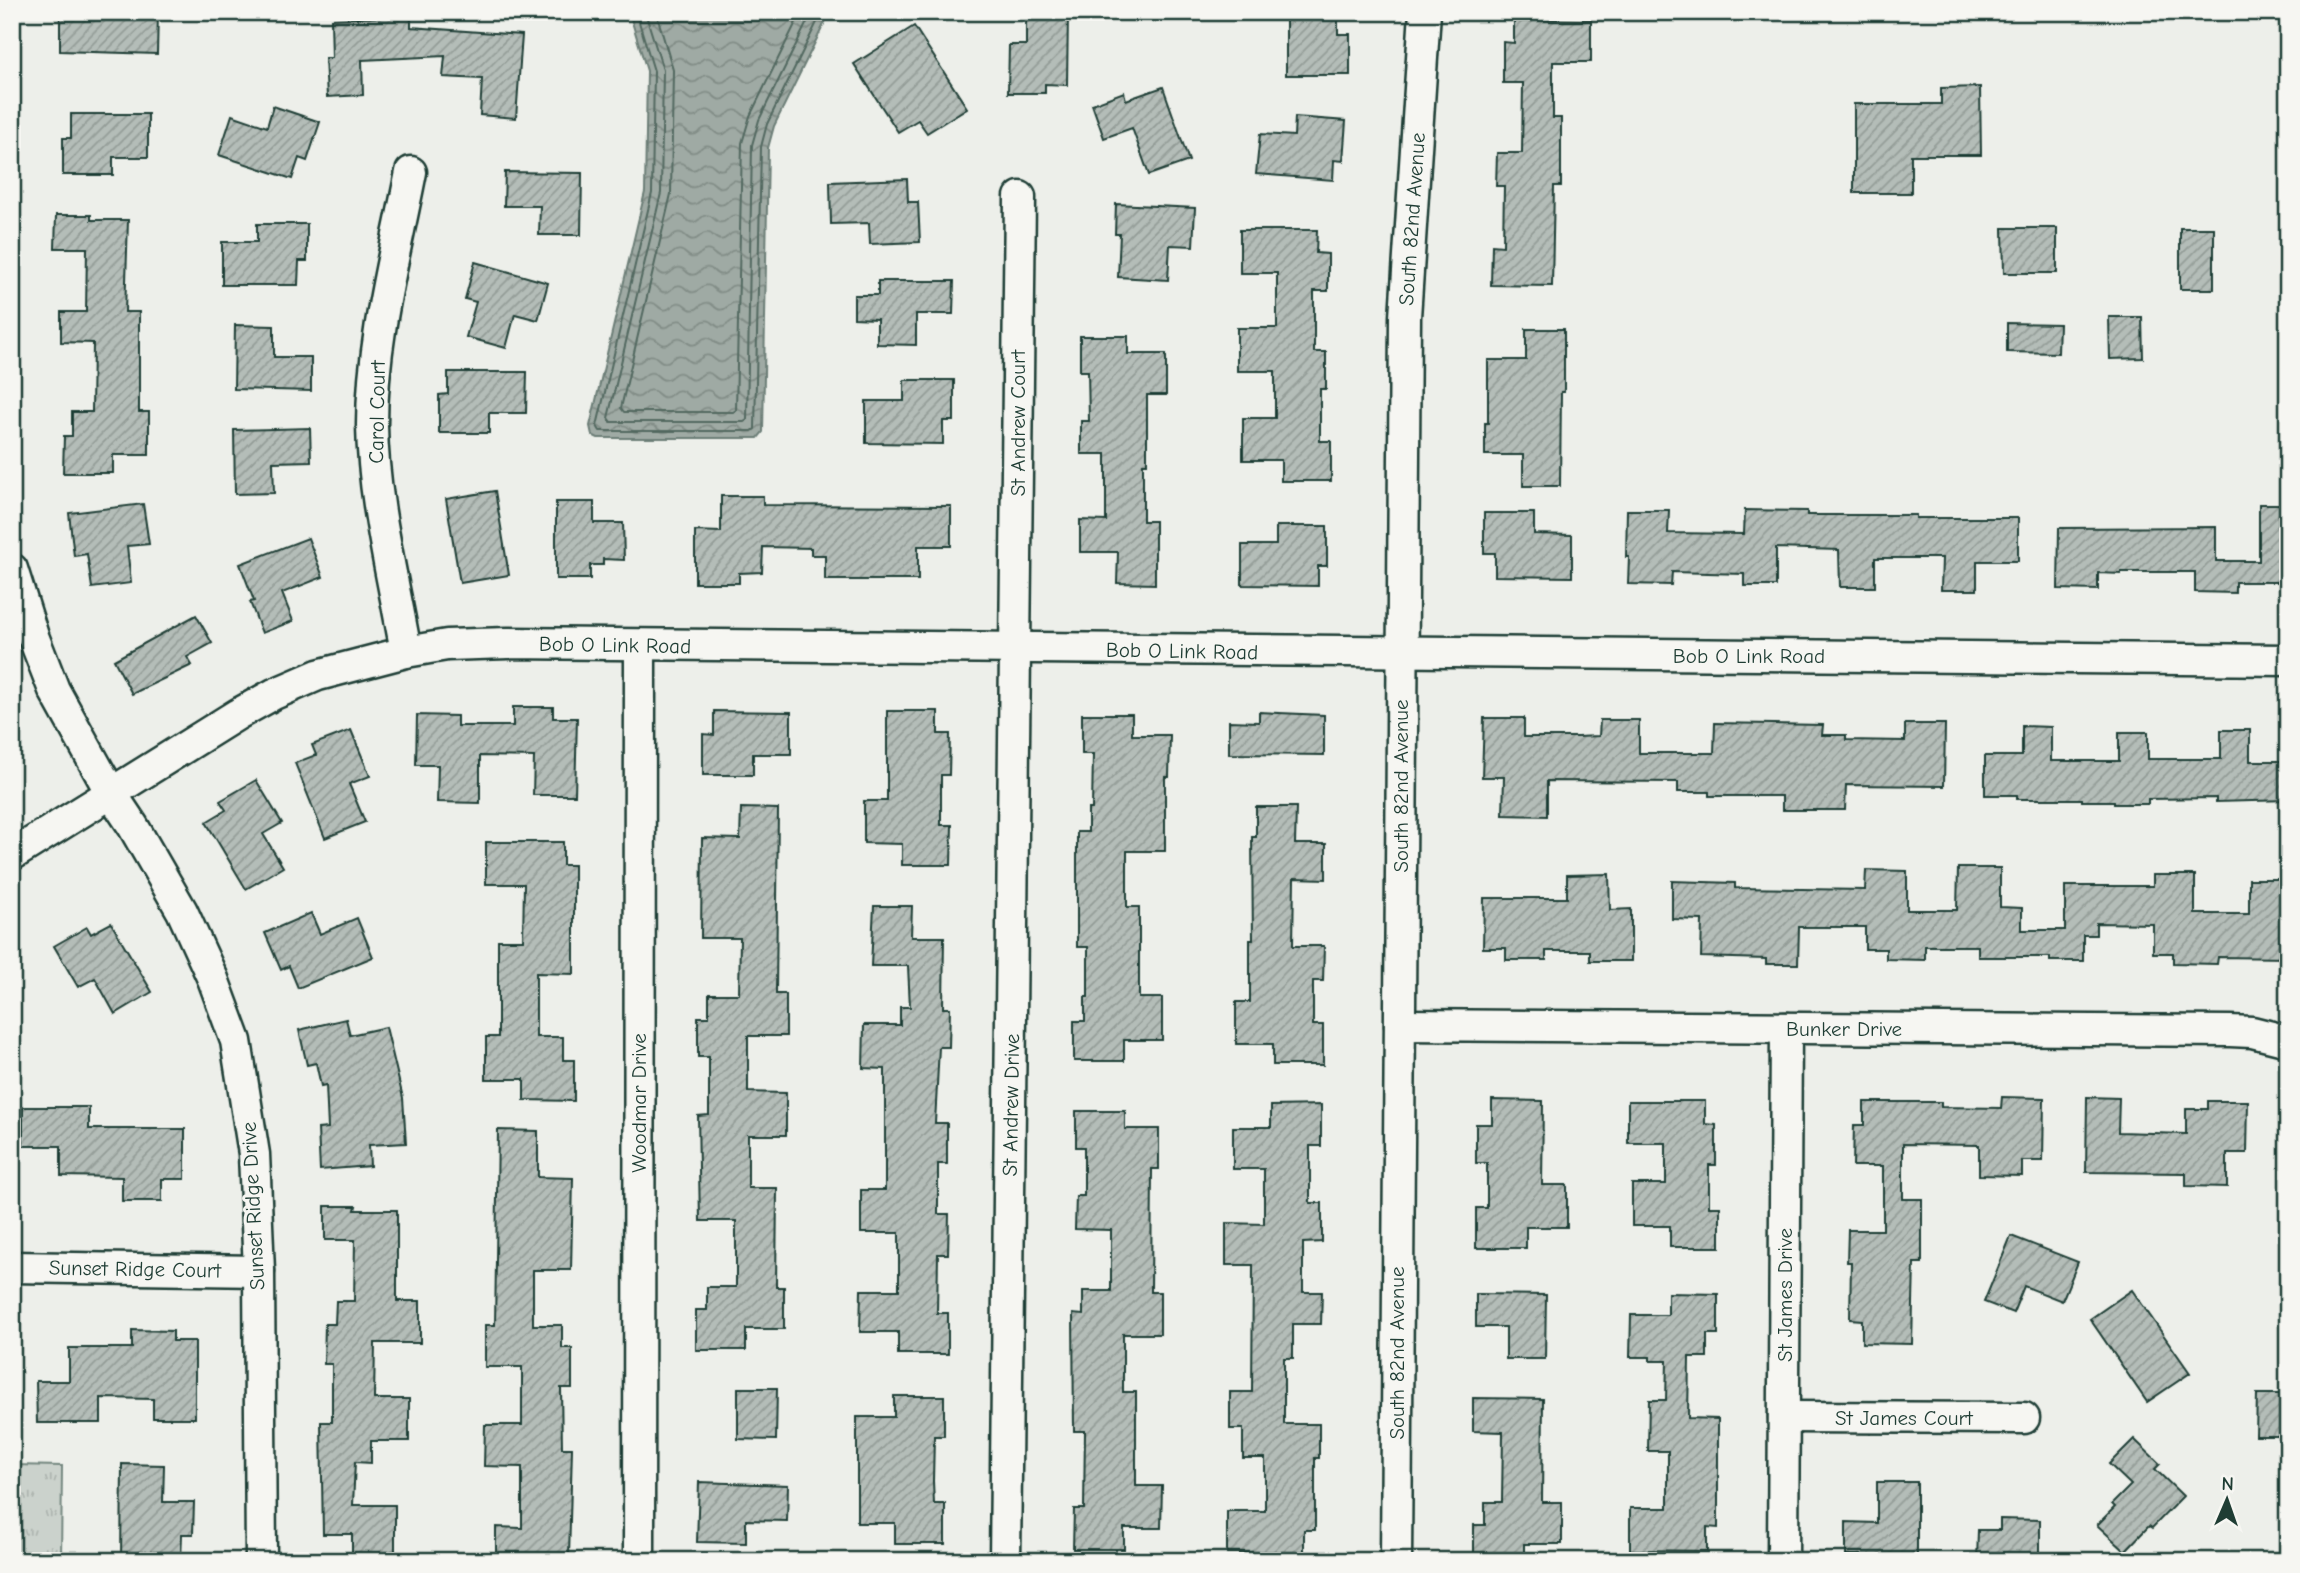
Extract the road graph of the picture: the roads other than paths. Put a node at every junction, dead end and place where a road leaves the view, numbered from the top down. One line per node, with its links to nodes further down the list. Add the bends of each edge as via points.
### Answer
1 (1424, 12): 8 (street, South 82nd Avenue, via 1405,317)
2 (411, 172): 7 (street, Carol Court, via 379,335 372,428 379,501)
3 (1020, 197): 6 (street, St Andrew Court)
4 (12, 569): 10 (street, Sunset Ridge Drive, via 54,691)
5 (640, 646): 6 (street, Bob O Link Road); 7 (street, Bob O Link Road, via 459,644); 20 (street, Woodmar Drive)
6 (1016, 649): 8 (street, Bob O Link Road); 21 (street, St Andrew Drive)
7 (406, 652): 10 (street, Bob O Link Road, via 318,675 274,694)
8 (1402, 653): 9 (street, Bob O Link Road); 12 (street, South 82nd Avenue)
9 (2288, 660)
10 (111, 793): 11 (street, Bob O Link Road); 16 (street, Sunset Ridge Drive, via 182,911 236,1041 254,1154)
11 (12, 855)
12 (1399, 1025): 13 (street, Bunker Drive); 22 (street, South 82nd Avenue)
13 (1786, 1028): 14 (street, Bunker Drive, via 2230,1031); 17 (street, St James Drive)
14 (2288, 1041)
15 (12, 1267): 16 (street, Sunset Ridge Court)
16 (259, 1271): 19 (street, Sunset Ridge Drive)
17 (1784, 1417): 18 (street, St James Court); 23 (street, St James Drive)
18 (2024, 1418)
19 (261, 1561)
20 (639, 1561)
21 (1005, 1561)
22 (1396, 1561)
23 (1783, 1561)

